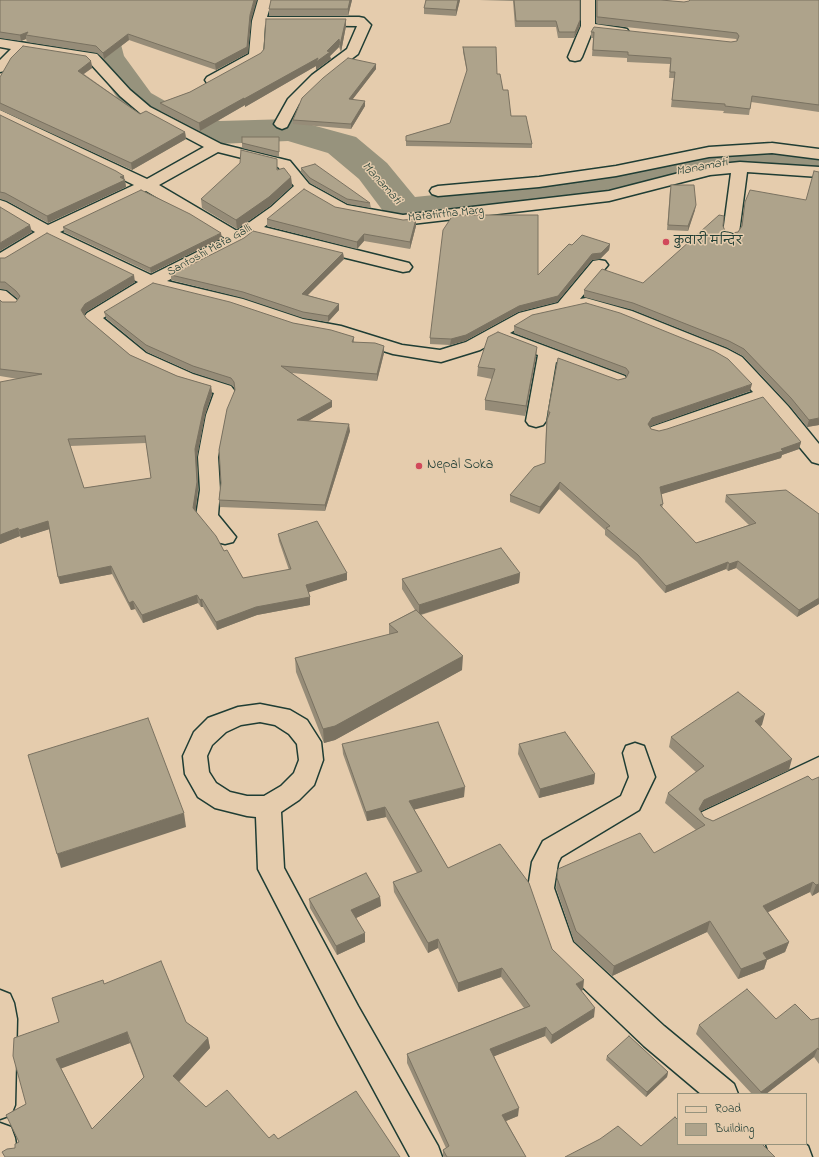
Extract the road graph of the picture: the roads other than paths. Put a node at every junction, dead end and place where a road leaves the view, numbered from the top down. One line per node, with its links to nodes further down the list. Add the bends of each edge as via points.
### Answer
1 (264, 0): 3 (street)
2 (588, 0): 4 (street)
3 (259, 21): 10 (street, via 256,56); 14 (street, via 359,22 364,25 353,51 317,78 293,102)
4 (588, 26): 5 (street); 8 (street)
5 (636, 33)
6 (0, 43): 7 (street, Matatirtha Marg)
7 (20, 46): 9 (street); 12 (street, Matatirtha Marg, via 92,58)
8 (575, 57)
9 (0, 68)
10 (198, 88)
11 (165, 102): 12 (street)
12 (145, 110): 15 (street, Matatirtha Marg)
13 (3, 119): 19 (street)
14 (282, 124)
15 (216, 147): 19 (street); 20 (street, Matatirtha Marg, via 284,164)
16 (819, 154): 21 (street, via 772,148 709,152 616,171 546,181)
17 (740, 167): 18 (street, Matatirtha Marg); 20 (street, Matatirtha Marg, via 710,170 609,196 403,220 342,209); 24 (street)
18 (819, 172)
19 (147, 185): 23 (street); 25 (street)
20 (303, 187): 25 (street, Santoshi Mata Galli)
21 (438, 191)
22 (0, 206): 23 (street)
23 (48, 232): 26 (street); 29 (street)
24 (731, 233)
25 (244, 234): 28 (street); 29 (street, Santoshi Mata Galli)
26 (0, 260)
27 (599, 265): 30 (street)
28 (403, 267)
29 (151, 282): 31 (street, via 237,304 300,324 335,330 400,350 441,356 473,346); 38 (street, Santoshi Mata Galli, via 94,320 139,357 186,378 224,390 208,457 210,490 207,516)
30 (564, 307): 31 (street, via 525,317); 34 (street, via 586,303 626,315 720,353 735,360)
31 (497, 334): 32 (street)
32 (548, 353): 33 (street); 35 (street)
33 (618, 380)
34 (766, 394): 36 (street); 37 (street)
35 (536, 421)
36 (658, 431)
37 (819, 457)
38 (225, 537)
39 (635, 752): 44 (street, via 642,777 630,803 552,849 545,862 541,888 562,949 654,1036)
40 (819, 767): 42 (street)
41 (268, 807): 41 (street, via 290,793 305,778 311,760 309,742 298,727 281,718 267,715 238,716 217,725 203,739 195,756 196,774 207,790 224,801); 49 (street, via 271,869)
42 (711, 819)
43 (0, 1003): 45 (street, via 3,1019)
44 (722, 1093)
45 (0, 1105)
46 (0, 1138): 48 (street)
47 (783, 1145): 50 (street)
48 (3, 1157)
49 (427, 1157)
50 (797, 1157)

